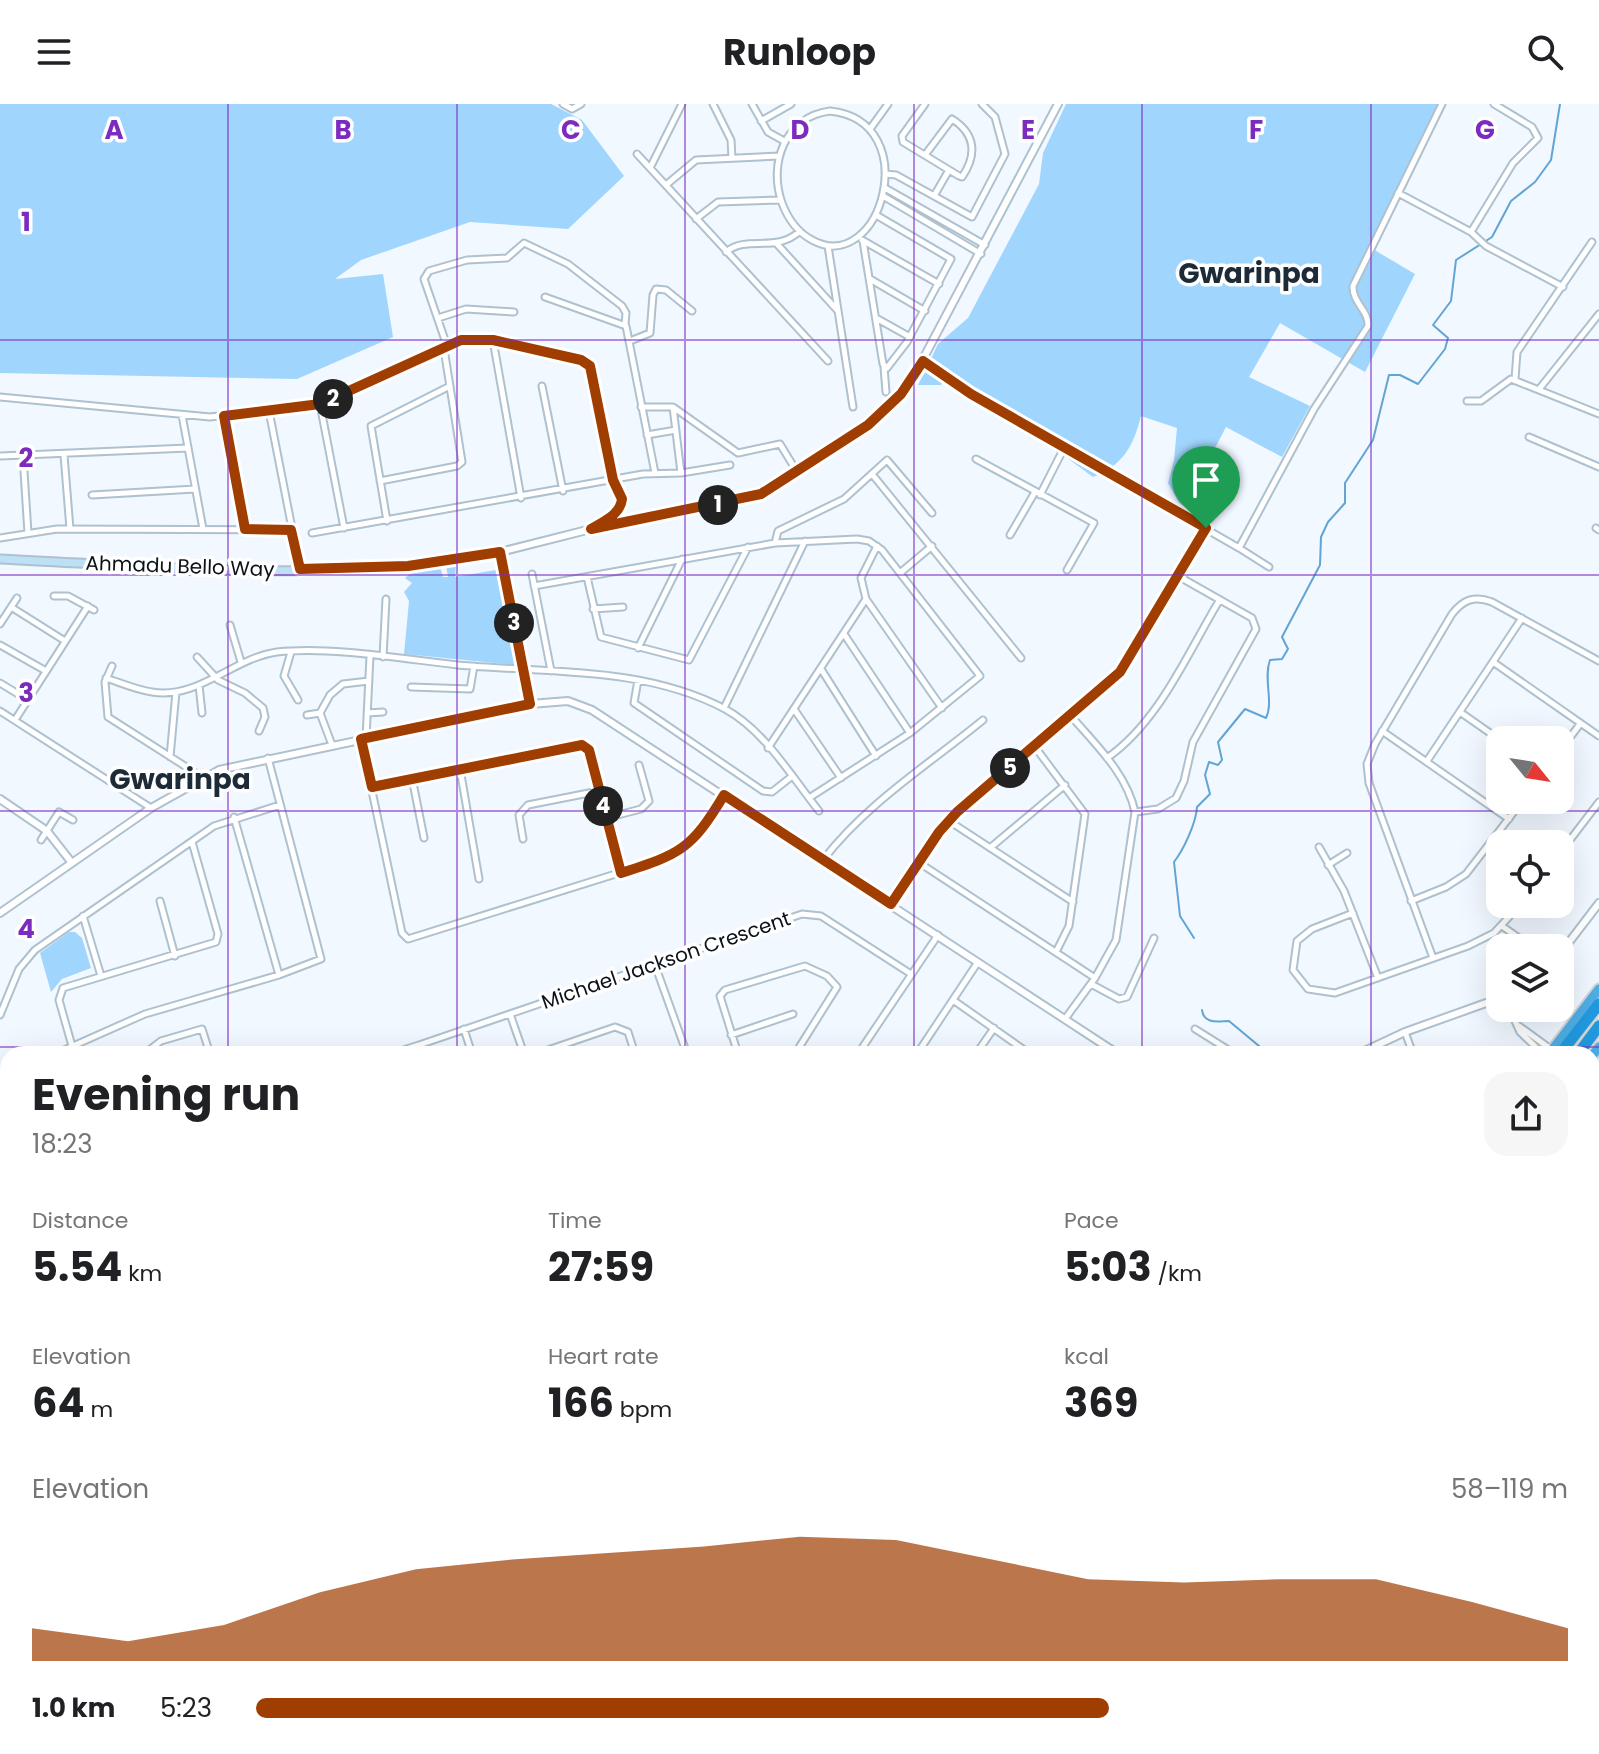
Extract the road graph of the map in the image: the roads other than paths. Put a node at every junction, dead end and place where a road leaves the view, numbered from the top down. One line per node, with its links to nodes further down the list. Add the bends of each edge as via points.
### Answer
1 (563, 104): 2 (street, via 572,109)
2 (581, 104)
3 (682, 104): 20 (street)
4 (713, 104): 19 (street, via 731,140)
5 (752, 104): 13 (street)
6 (791, 104): 13 (street)
7 (925, 104): 17 (street, via 901,139)
8 (982, 104): 27 (street, via 995,117 1005,154 976,213 970,217)
9 (1058, 104): 38 (street, Ahmadu Bello Way)
10 (1442, 104): 25 (street)
11 (1494, 104): 32 (street, via 1532,127 1538,138 1513,163)
12 (886, 105): 14 (street)
13 (761, 121): 15 (street)
14 (870, 129): 15 (street, via 846,112 819,112 795,126); 22 (street, via 883,153)
15 (784, 141): 18 (street)
16 (637, 154): 20 (street)
17 (925, 155): 21 (street); 21 (street, via 949,121 955,121 969,133 973,156 962,177)
18 (779, 156): 19 (street); 28 (street)
19 (732, 158): 23 (street, via 692,162)
20 (650, 168): 23 (street)
21 (949, 170): 27 (street)
22 (885, 174): 24 (street); 27 (street)
23 (666, 185): 30 (street)
24 (885, 188): 26 (street); 33 (street)
25 (1398, 193): 32 (street); 118 (street, via 1353,286 1368,326 1314,409)
26 (883, 196): 29 (street); 37 (street)
27 (934, 196)
28 (781, 200): 30 (street, via 718,202); 31 (street)
29 (876, 215): 34 (street); 43 (street, via 950,257)
30 (696, 219): 40 (street)
31 (800, 231): 36 (street); 39 (street)
32 (1472, 233): 44 (street, via 1486,246)
33 (971, 237): 37 (street); 38 (street)
34 (860, 239): 39 (street); 42 (street); 43 (street)
35 (1592, 242): 44 (street)
36 (777, 244): 40 (street, via 736,246); 47 (street)
37 (966, 245): 41 (street)
38 (986, 245): 41 (street, Ahmadu Bello Way)
39 (828, 246): 47 (street)
40 (726, 252): 60 (street)
41 (981, 254): 61 (street, Ahmadu Bello Way)
42 (869, 279): 48 (street); 51 (street)
43 (939, 284): 48 (street)
44 (1563, 287): 63 (street, via 1517,352)
45 (545, 297): 53 (street)
46 (692, 311): 58 (street, via 666,290 656,289 650,333)
47 (838, 311): 73 (street)
48 (925, 311): 56 (street)
49 (514, 312): 52 (street, via 466,309)
50 (1599, 314): 54 (street)
51 (875, 317): 56 (street); 62 (street)
52 (438, 318): 53 (street, via 424,279 429,271 484,257 507,258 524,243 568,264 622,306); 59 (street)
53 (625, 325): 58 (street)
54 (1590, 326): 55 (street); 66 (street)
55 (1599, 333)
56 (910, 337): 62 (street, via 890,367)
57 (493, 340): 59 (street, via 461,340); 93 (street, via 590,366); 99 (street)
58 (630, 341): 71 (street)
59 (445, 348): 64 (street); 70 (street)
60 (828, 361)
61 (923, 361): 82 (street); 89 (street, Ahmadu Bello Way, via 888,408)
62 (884, 367): 67 (street)
63 (1515, 379): 66 (street); 69 (street, via 1481,401)
64 (450, 386): 94 (street, via 371,426); 94 (street, via 462,462)
65 (542, 386): 96 (street)
66 (1539, 388): 75 (street)
67 (886, 392)
68 (0, 397): 76 (street)
69 (1467, 401)
70 (320, 404): 74 (street); 102 (street)
71 (641, 407): 72 (street); 79 (street)
72 (673, 407): 78 (street); 89 (street, via 738,453 780,444)
73 (853, 407)
74 (269, 411): 77 (street); 108 (street)
75 (1599, 414)
76 (182, 415): 77 (street); 81 (street)
77 (224, 416): 106 (street)
78 (676, 430): 79 (street); 91 (street)
79 (647, 435): 90 (street)
80 (1529, 437): 88 (street)
81 (188, 448): 83 (street); 95 (street)
82 (1064, 448): 97 (street); 103 (street)
83 (64, 455): 85 (street); 104 (street)
84 (0, 456): 85 (street)
85 (23, 456): 109 (street)
86 (976, 459): 97 (street)
87 (730, 465): 91 (street)
88 (1599, 467)
89 (797, 472): 107 (street, Ahmadu Bello Way, via 743,500)
90 (655, 473): 91 (street); 93 (street)
91 (681, 473)
92 (872, 474): 100 (street, via 890,461); 114 (street, via 844,499 778,531); 116 (street)
93 (613, 480): 96 (street); 107 (street, via 622,504)
94 (380, 481): 101 (street)
95 (195, 489): 98 (street); 105 (street)
96 (563, 491): 99 (street)
97 (1038, 494): 111 (street); 124 (street, via 1094,523)
98 (92, 495)
99 (521, 498): 101 (street)
100 (932, 513)
101 (387, 521): 102 (street)
102 (344, 528): 110 (street)
103 (1206, 528): 118 (street); 127 (street)
104 (70, 529): 105 (street); 109 (street)
105 (203, 529): 106 (street)
106 (245, 529): 108 (street)
107 (591, 529): 119 (street, Ahmadu Bello Way)
108 (291, 530): 123 (street)
109 (28, 533): 112 (street)
110 (312, 533)
111 (1010, 535)
112 (0, 538)
113 (805, 541): 114 (street); 115 (street, via 857,539); 170 (street)
114 (775, 543): 117 (street)
115 (877, 546): 125 (street); 133 (street, via 861,578)
116 (932, 546): 125 (street); 149 (street)
117 (748, 547): 121 (street); 144 (street, via 689,660)
118 (1239, 548): 122 (street)
119 (500, 552): 123 (main road, Ahmadu Bello Way, via 408,566); 156 (street)
120 (0, 559): 123 (main road, Ahmadu Bello Way)
121 (682, 559): 128 (street); 144 (street)
122 (1269, 567)
123 (300, 569)
124 (1067, 570)
125 (900, 573): 171 (street, via 979,672 978,679)
126 (532, 574): 129 (street)
127 (1178, 576): 134 (street); 180 (street, via 1120,672)
128 (587, 577): 129 (street); 137 (street)
129 (534, 586): 158 (street)
130 (54, 596): 142 (street, via 68,596 91,608)
131 (17, 598): 135 (street)
132 (386, 599): 148 (street)
133 (866, 599): 141 (street); 171 (street)
134 (1219, 601): 197 (street, via 1149,718); 215 (street, via 1252,618 1254,636 1193,742 1176,798 1158,809)
135 (11, 607): 139 (street); 142 (street)
136 (623, 607): 137 (street)
137 (593, 609): 144 (street, via 601,637)
138 (1522, 618): 150 (street); 152 (street); 186 (street, via 1483,599 1459,605)
139 (0, 624)
140 (230, 625): 151 (street)
141 (844, 633): 155 (street); 188 (street)
142 (65, 641): 157 (street)
143 (0, 645): 157 (street)
144 (638, 648)
145 (291, 652): 146 (street); 151 (street); 168 (street, via 284,676)
146 (370, 656): 148 (street); 162 (street)
147 (197, 657): 159 (street)
148 (383, 657): 154 (street)
149 (1021, 658)
150 (1599, 661)
151 (241, 662): 159 (street)
152 (1493, 662): 175 (street); 183 (street)
153 (112, 666): 160 (street)
154 (474, 666): 156 (street); 165 (street, via 470,689)
155 (821, 668): 172 (street); 194 (street)
156 (524, 670): 158 (street); 169 (street)
157 (46, 671): 167 (street)
158 (551, 671): 161 (street)
159 (214, 676): 164 (street); 185 (street, via 263,708)
160 (106, 678): 166 (street, via 153,692); 195 (street, via 108,717)
161 (638, 680): 170 (street); 202 (street, via 634,703 763,791 772,792)
162 (369, 681): 177 (street, via 343,684); 178 (street)
163 (0, 683): 167 (street)
164 (199, 685): 166 (street); 176 (street)
165 (411, 687)
166 (176, 692): 195 (street)
167 (28, 700): 181 (street)
168 (298, 700)
169 (530, 704): 190 (street); 208 (street, via 568,701 592,710)
170 (724, 708): 193 (street)
171 (942, 708): 188 (street)
172 (794, 709): 193 (street); 204 (street)
173 (0, 711): 181 (street)
174 (383, 712): 178 (street)
175 (1460, 712): 184 (street); 198 (street)
176 (202, 713)
177 (320, 713): 179 (street); 191 (street)
178 (367, 713): 190 (street)
179 (307, 715)
180 (1071, 716): 192 (street); 197 (street)
181 (15, 720): 213 (street)
182 (983, 720): 231 (street, via 912,773 851,827)
183 (1580, 724): 187 (street); 189 (street)
184 (1486, 730)
185 (259, 731)
186 (1382, 731): 198 (street); 238 (street, via 1369,754 1367,773)
187 (1574, 732)
188 (910, 733): 194 (street)
189 (1599, 736)
190 (363, 739): 191 (street); 206 (street)
191 (332, 745): 196 (street)
192 (1035, 747): 205 (street); 221 (street)
193 (768, 748): 202 (street)
194 (876, 756): 204 (street)
195 (170, 757): 201 (street)
196 (268, 757): 201 (street); 212 (street)
197 (1107, 758): 215 (street, via 1128,787)
198 (1427, 761): 219 (street)
199 (639, 765): 218 (street, via 649,801 641,809)
200 (460, 769): 203 (street); 207 (street, via 582,745 589,750); 236 (street)
201 (202, 777): 213 (street)
202 (791, 777): 209 (street)
203 (412, 778): 206 (street); 224 (street)
204 (841, 778): 209 (street)
205 (1065, 785): 229 (street); 239 (street, via 1085,814)
206 (372, 787): 235 (street, via 402,933 408,939)
207 (599, 791): 218 (street); 225 (street, via 528,805 519,815)
208 (724, 795): 231 (street); 235 (street, via 703,829 681,851)
209 (809, 798): 214 (street)
210 (0, 799): 222 (street)
211 (1599, 802): 223 (street)
212 (280, 805): 217 (street); 257 (street, via 322,954 318,963)
213 (151, 808): 233 (street)
214 (819, 811)
215 (1135, 812): 260 (street, via 1116,940)
216 (1513, 814): 219 (street)
217 (234, 817): 227 (street); 257 (street)
218 (606, 818): 235 (street)
219 (1509, 819): 238 (street, via 1466,874)
220 (73, 820): 222 (street, via 59,812)
221 (949, 821): 229 (street); 232 (street)
222 (47, 831): 226 (street); 233 (street)
223 (1574, 835)
224 (424, 838)
225 (523, 839)
226 (41, 840)
227 (192, 842): 244 (street); 252 (street, via 218,934 210,946)
228 (1319, 847): 234 (street)
229 (990, 848): 239 (street)
230 (1347, 853): 234 (street)
231 (823, 860): 241 (street)
232 (918, 862): 241 (street); 251 (street)
233 (72, 863): 242 (street)
234 (1328, 865): 243 (street)
235 (621, 873)
236 (479, 879)
237 (160, 901): 252 (street)
238 (1411, 901): 253 (street)
239 (1073, 902): 251 (street)
240 (1599, 903): 249 (street)
241 (891, 904): 248 (street)
242 (0, 913)
243 (1353, 913): 259 (street); 259 (street, via 1304,934 1293,950 1293,970 1302,985 1317,993 1335,993)
244 (83, 916): 258 (street); 267 (street, via 26,959)
245 (1509, 918): 246 (street)
246 (1502, 926): 247 (street); 253 (street, via 1484,939)
247 (1513, 934)
248 (938, 935): 254 (street); 256 (street)
249 (1574, 936)
250 (1154, 938): 260 (street, via 1123,1000)
251 (1056, 952): 260 (street)
252 (175, 956): 258 (street)
253 (1433, 958): 259 (street)
254 (978, 962): 262 (street); 268 (street)
255 (655, 965): 256 (street, Michael Jackson Crescent, via 813,913); 265 (street, Michael Jackson Crescent); 285 (street)
256 (911, 974): 288 (street)
257 (279, 975): 277 (street, via 145,1014)
258 (101, 976): 277 (street, via 60,992)
259 (1378, 978)
260 (1093, 981): 268 (street)
261 (1599, 989): 297 (highway)
262 (953, 1000): 271 (street); 289 (street)
263 (1486, 1003): 274 (street)
264 (1599, 1004): 298 (highway)
265 (510, 1014): 272 (street, Michael Jackson Crescent); 282 (street)
266 (793, 1014): 275 (street)
267 (0, 1015)
268 (1065, 1019): 292 (street)
269 (1516, 1022): 296 (street)
270 (1599, 1026): 299 (highway)
271 (994, 1028): 290 (street); 291 (street)
272 (464, 1029): 276 (street, Michael Jackson Crescent); 281 (street)
273 (1195, 1029): 293 (street)
274 (1405, 1032): 294 (street); 295 (street)
275 (731, 1035): 286 (street); 287 (street, via 720,1003 725,990 796,966 815,969 837,987)
276 (419, 1045): 280 (street, Michael Jackson Crescent)
277 (72, 1046)
278 (156, 1046): 279 (street, via 202,1029)
279 (207, 1046)
280 (416, 1046)
281 (469, 1046)
282 (521, 1046)
283 (559, 1046): 284 (street, via 615,1027 628,1032)
284 (632, 1046)
285 (684, 1046)
286 (735, 1046)
287 (800, 1046)
288 (863, 1046)
289 (922, 1046)
290 (982, 1046)
291 (1021, 1046)
292 (1106, 1046)
293 (1222, 1046)
294 (1375, 1046)
295 (1410, 1046)
296 (1543, 1046)
297 (1556, 1046)
298 (1558, 1046)
299 (1584, 1046)

